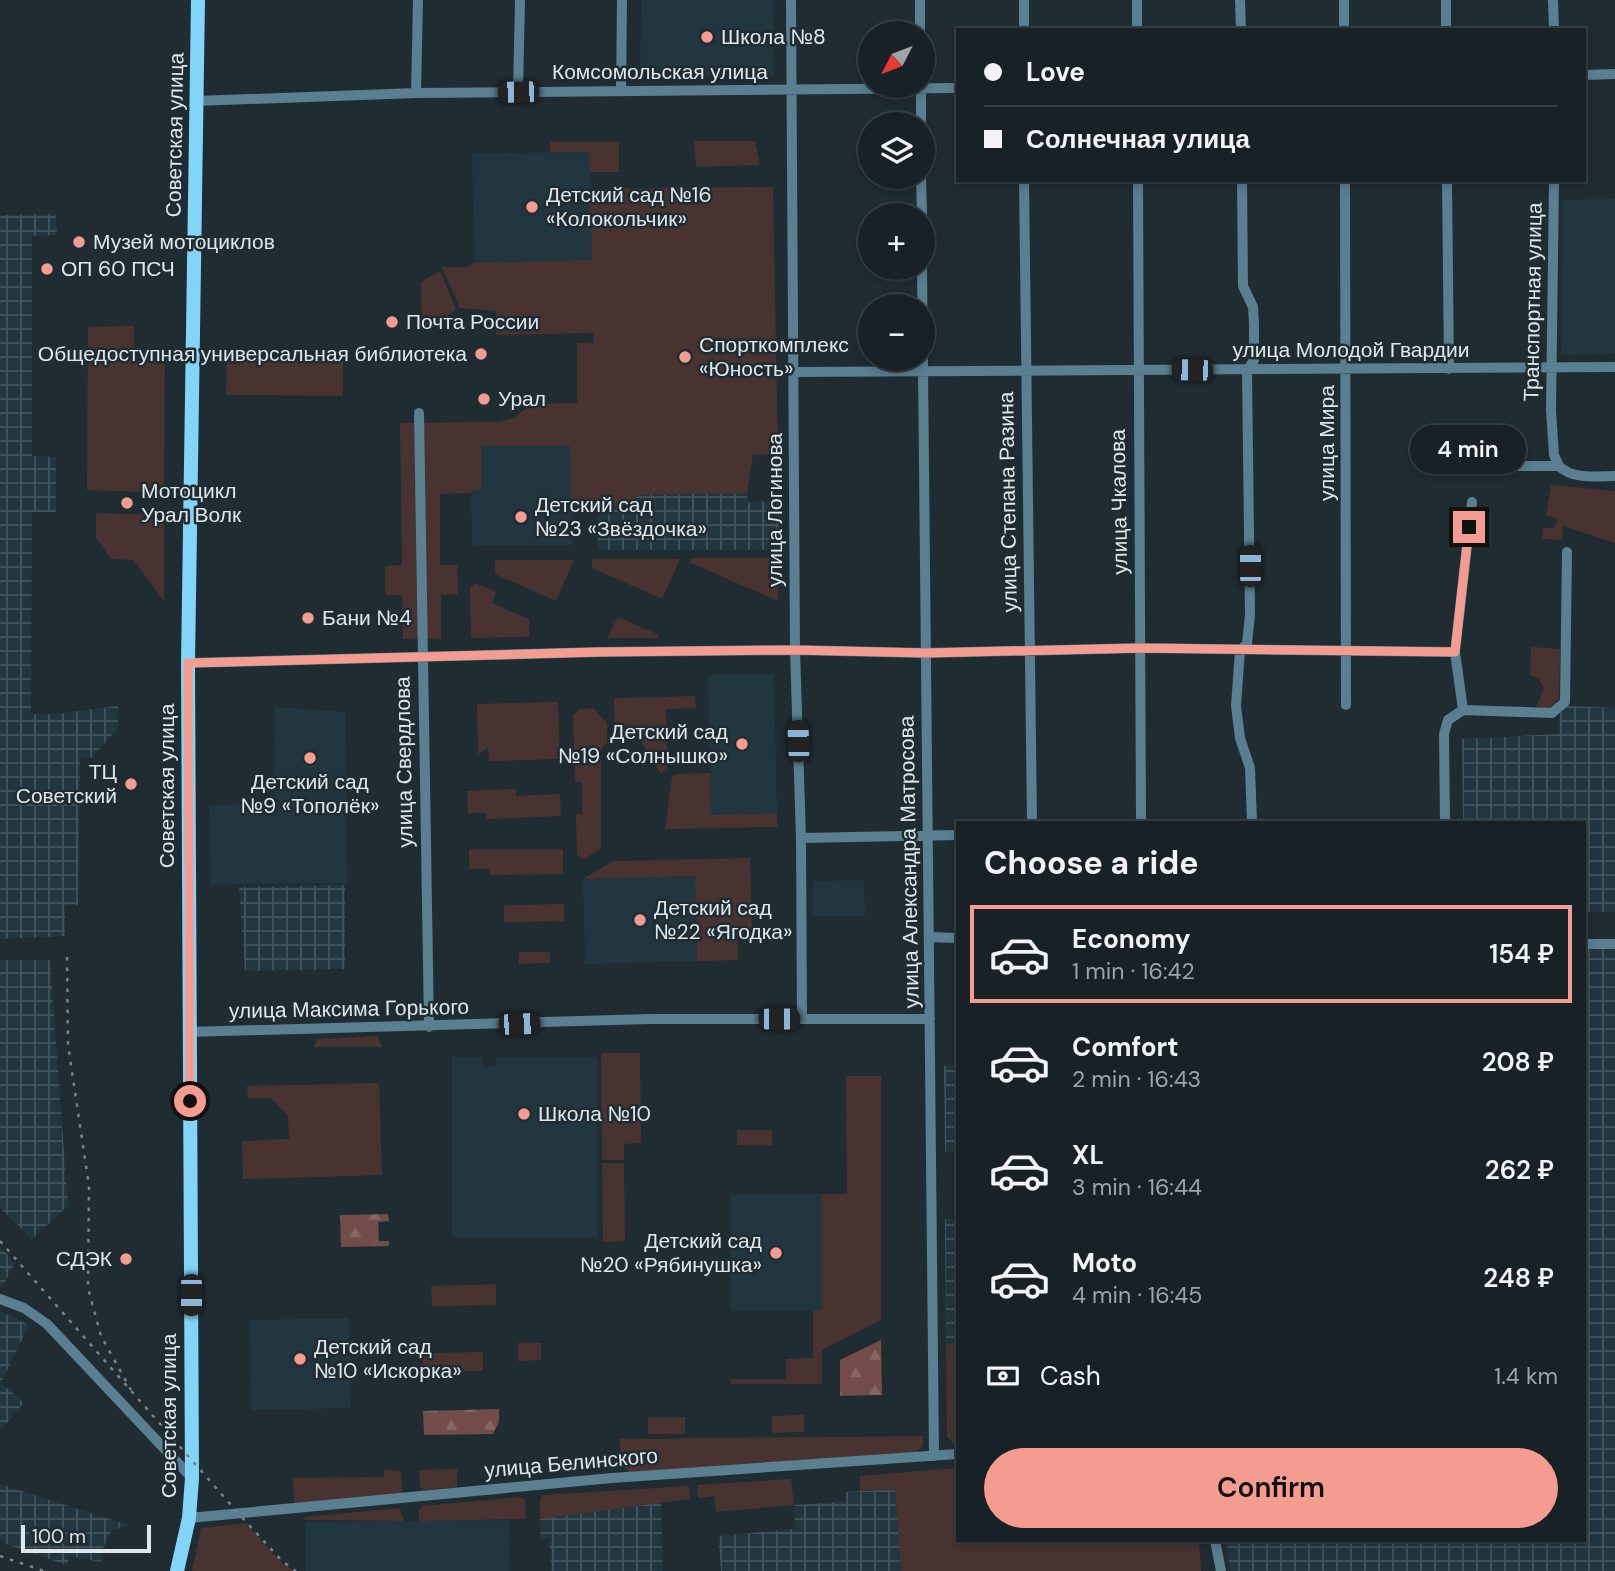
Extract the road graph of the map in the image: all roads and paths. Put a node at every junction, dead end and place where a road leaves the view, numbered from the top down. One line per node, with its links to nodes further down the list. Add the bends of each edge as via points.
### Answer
1 (198, 0): 29 (main road, Советская улица)
2 (418, 0): 28 (street)
3 (520, 0): 27 (street)
4 (622, 0): 26 (street)
5 (791, 0): 25 (street, улица Логинова)
6 (920, 0): 13 (street)
7 (1024, 0): 14 (street)
8 (1137, 0): 15 (street)
9 (1240, 0): 16 (street)
10 (1344, 0): 17 (street)
11 (1446, 0): 18 (street)
12 (1553, 0): 19 (street)
13 (920, 21)
14 (1024, 28)
15 (1137, 28)
16 (1241, 28)
17 (1344, 28)
18 (1446, 28)
19 (1554, 28)
20 (1586, 75): 21 (street)
21 (1615, 75)
22 (935, 87): 24 (street, Комсомольская улица)
23 (858, 88): 25 (street, Комсомольская улица)
24 (956, 88)
25 (791, 90): 26 (street, Комсомольская улица); 44 (street, улица Логинова)
26 (621, 91): 27 (street, Комсомольская улица)
27 (518, 92): 28 (street, Комсомольская улица)
28 (416, 93): 29 (street, Комсомольская улица)
29 (196, 101): 60 (main road, Советская улица)
30 (1024, 182): 39 (street, улица Степана Разина)
31 (1138, 182): 40 (street, улица Чкалова)
32 (1242, 182): 43 (street, via 1243,286 1253,307 1254,324 1254,360)
33 (1345, 182): 41 (street, улица Мира)
34 (1447, 182): 42 (street)
35 (1554, 182): 38 (street, Транспортная улица)
36 (922, 280): 45 (street, улица Александра Матросова)
37 (1615, 367): 38 (street, улица Молодой Гвардии)
38 (1553, 368): 42 (street, улица Молодой Гвардии); 48 (street, Транспортная улица, via 1553,442)
39 (1025, 369): 40 (street, улица Молодой Гвардии); 45 (street, улица Молодой Гвардии); 53 (street, улица Степана Разина)
40 (1136, 369): 43 (street, улица Молодой Гвардии); 52 (street, улица Чкалова)
41 (1345, 369): 42 (street, улица Молодой Гвардии); 43 (street, улица Молодой Гвардии); 58 (street, улица Мира)
42 (1450, 369)
43 (1247, 371): 55 (street, via 1250,615 1247,644)
44 (793, 372): 45 (street, улица Молодой Гвардии); 54 (street, улица Логинова)
45 (923, 372): 57 (street, улица Александра Матросова)
46 (419, 412): 59 (street, улица Свердлова)
47 (1479, 466): 48 (street)
48 (1559, 466): 49 (street, via 1575,475)
49 (1615, 476)
50 (1472, 502): 56 (street)
51 (1567, 552): 62 (street, via 1564,702 1552,713)
52 (1141, 648): 53 (street); 55 (street); 64 (street, улица Чкалова)
53 (1030, 649): 57 (street); 63 (street, улица Степана Разина)
54 (795, 650): 57 (street); 59 (street); 69 (street, улица Логинова)
55 (1240, 650): 58 (street); 65 (street, via 1236,706 1250,768)
56 (1455, 652): 58 (street); 62 (street)
57 (926, 653): 68 (street, улица Александра Матросова)
58 (1347, 653): 61 (street, улица Мира)
59 (421, 657): 60 (street); 76 (street, улица Свердлова)
60 (188, 663): 77 (main road, Советская улица)
61 (1346, 705)
62 (1463, 710): 66 (street, via 1448,720 1444,734)
63 (1032, 821)
64 (1141, 821)
65 (1252, 821)
66 (1445, 821)
67 (956, 835): 68 (street)
68 (929, 836): 69 (street); 70 (street, улица Александра Матросова)
69 (801, 838): 74 (street, улица Логинова)
70 (929, 937): 71 (street); 75 (street, улица Александра Матросова)
71 (956, 938)
72 (1586, 944): 73 (street)
73 (1615, 944)
74 (802, 1019): 75 (street, улица Максима Горького); 76 (street, улица Максима Горького)
75 (930, 1019): 80 (street, улица Александра Матросова)
76 (429, 1027): 77 (street, улица Максима Горького)
77 (190, 1032): 81 (main road, Советская улица)
78 (0, 1299): 81 (street, via 47,1324)
79 (956, 1454): 80 (street, улица Белинского)
80 (934, 1456): 82 (street, улица Белинского, via 612,1478)
81 (192, 1478): 82 (main road, Советская улица)
82 (188, 1518): 84 (main road, Советская улица)
83 (1215, 1542): 85 (street)
84 (177, 1571)
85 (1221, 1571)

